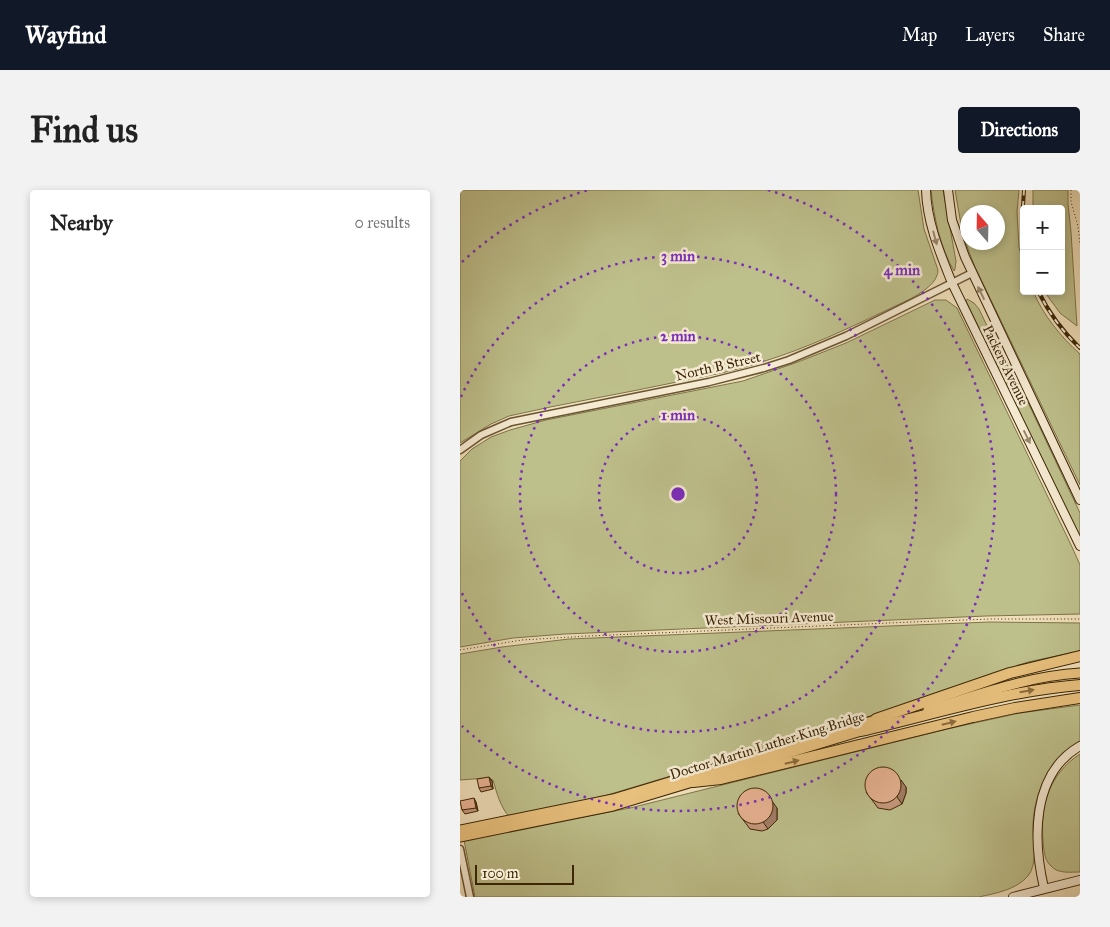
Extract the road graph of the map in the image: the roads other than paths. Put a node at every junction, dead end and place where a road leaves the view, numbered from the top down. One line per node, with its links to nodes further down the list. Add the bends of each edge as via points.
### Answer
1 (926, 190): 4 (main road, Packers Avenue, one-way to 4, via 936,243)
2 (948, 190): 3 (main road, Packers Avenue, via 952,220)
3 (972, 273): 4 (street, North B Street); 6 (main road, Packers Avenue, one-way to 3)
4 (952, 283): 5 (street, North B Street, via 846,336 789,360 709,382 511,422); 7 (main road, Packers Avenue, one-way to 7)
5 (460, 450)
6 (1080, 500)
7 (1080, 546)
8 (1080, 656): 13 (highway, via 1010,673)
9 (1080, 667): 13 (main road, Doctor Martin Luther King Bridge, via 1023,676)
10 (1080, 673): 14 (main road, Doctor Martin Luther King Bridge, via 1042,677 1011,685)
11 (1080, 685): 14 (highway, one-way to 11, via 1009,694)
12 (1080, 698): 16 (highway, one-way to 12, via 721,780 1015,708)
13 (876, 719): 17 (main road, Doctor Martin Luther King Bridge)
14 (861, 732): 16 (main road, Doctor Martin Luther King Bridge)
15 (1080, 746): 22 (main road, via 1060,764 1048,781 1042,798 1038,830)
16 (692, 782): 17 (main road, Doctor Martin Luther King Bridge, via 626,802)
17 (576, 811): 18 (main road, Doctor Martin Luther King Bridge); 19 (main road, Doctor Martin Luther King Bridge)
18 (460, 830)
19 (460, 836)
20 (460, 849): 23 (street)
21 (1080, 880): 22 (main road)
22 (1044, 888): 24 (main road)
23 (470, 897)
24 (1013, 897)

